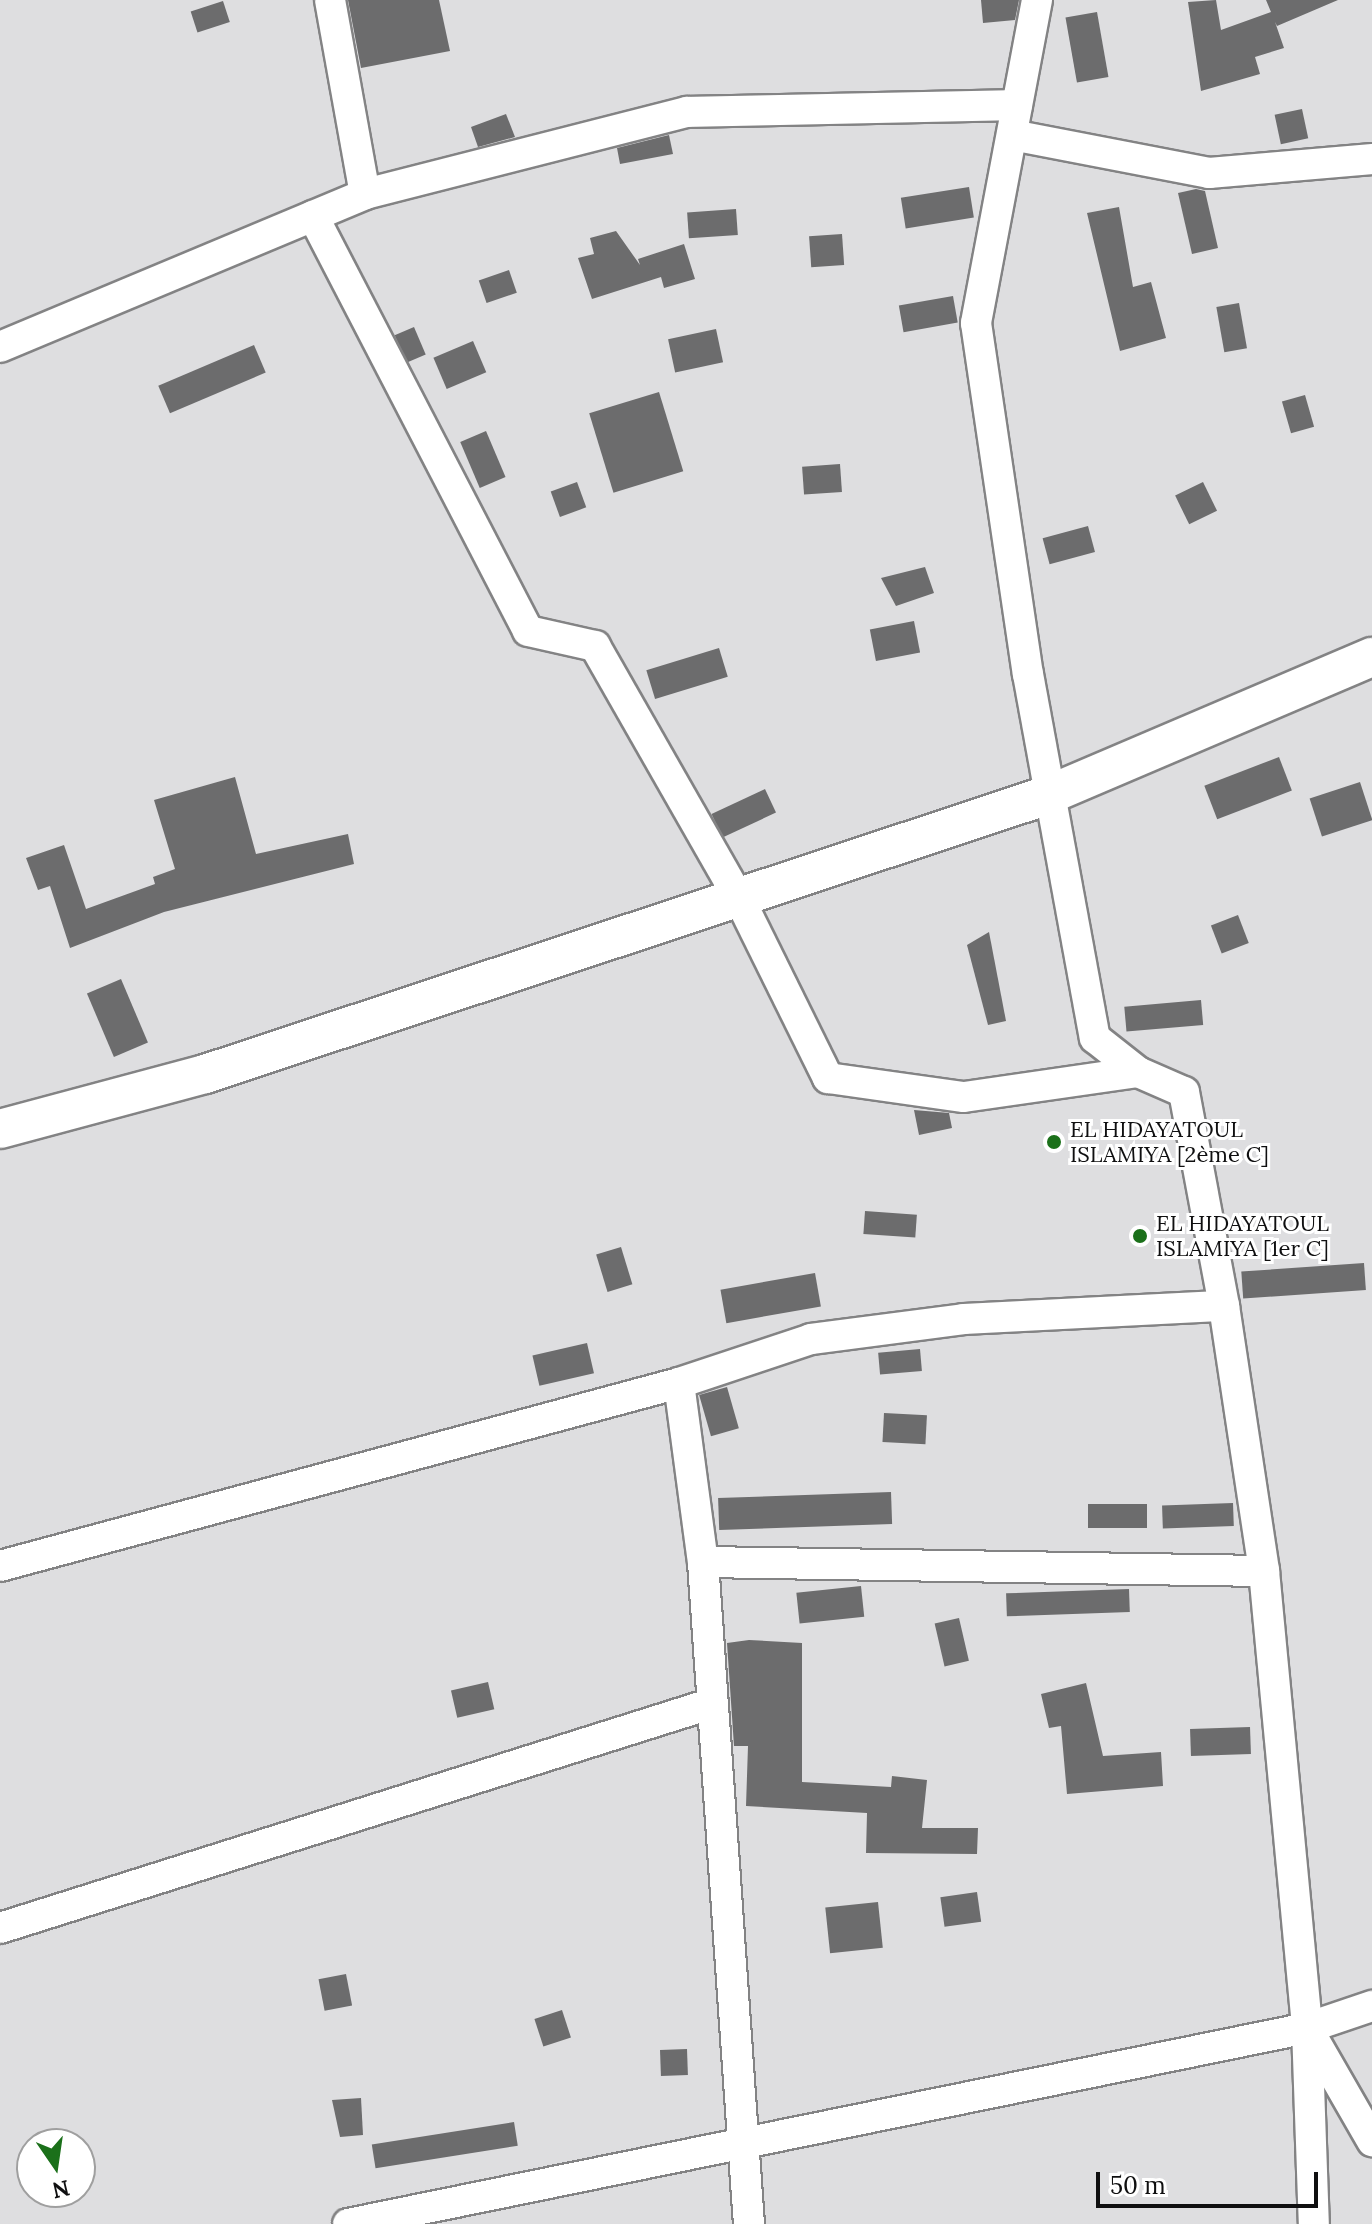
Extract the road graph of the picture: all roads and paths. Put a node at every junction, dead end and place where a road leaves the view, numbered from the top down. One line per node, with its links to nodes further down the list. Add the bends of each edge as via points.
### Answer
1 (330, 0): 6 (street)
2 (1037, 0): 3 (street)
3 (1017, 105): 4 (street); 6 (street, via 687,112)
4 (1012, 135): 5 (street, via 1209,173); 10 (street, via 976,323)
5 (1372, 159)
6 (365, 194): 7 (street)
7 (313, 216): 8 (street); 11 (street, via 528,631 595,646)
8 (0, 347)
9 (1372, 657): 10 (street)
10 (1048, 795): 11 (street); 12 (street, via 1095,1038)
11 (739, 898): 12 (street, via 828,1078 964,1097); 13 (street, via 205,1074)
12 (1138, 1072): 14 (street, via 1184,1092)
13 (0, 1129)
14 (1224, 1306): 15 (street, via 964,1319 811,1339); 18 (street)
15 (679, 1383): 16 (street); 17 (street)
16 (703, 1562): 18 (street); 19 (street)
17 (0, 1566)
18 (1264, 1571): 22 (street)
19 (710, 1704): 20 (street); 23 (street)
20 (0, 1928)
21 (1372, 2006): 22 (street)
22 (1307, 2028): 23 (street); 24 (street); 27 (street)
23 (742, 2139): 25 (street); 26 (street)
24 (1372, 2141)
25 (348, 2224)
26 (749, 2224)
27 (1314, 2224)

